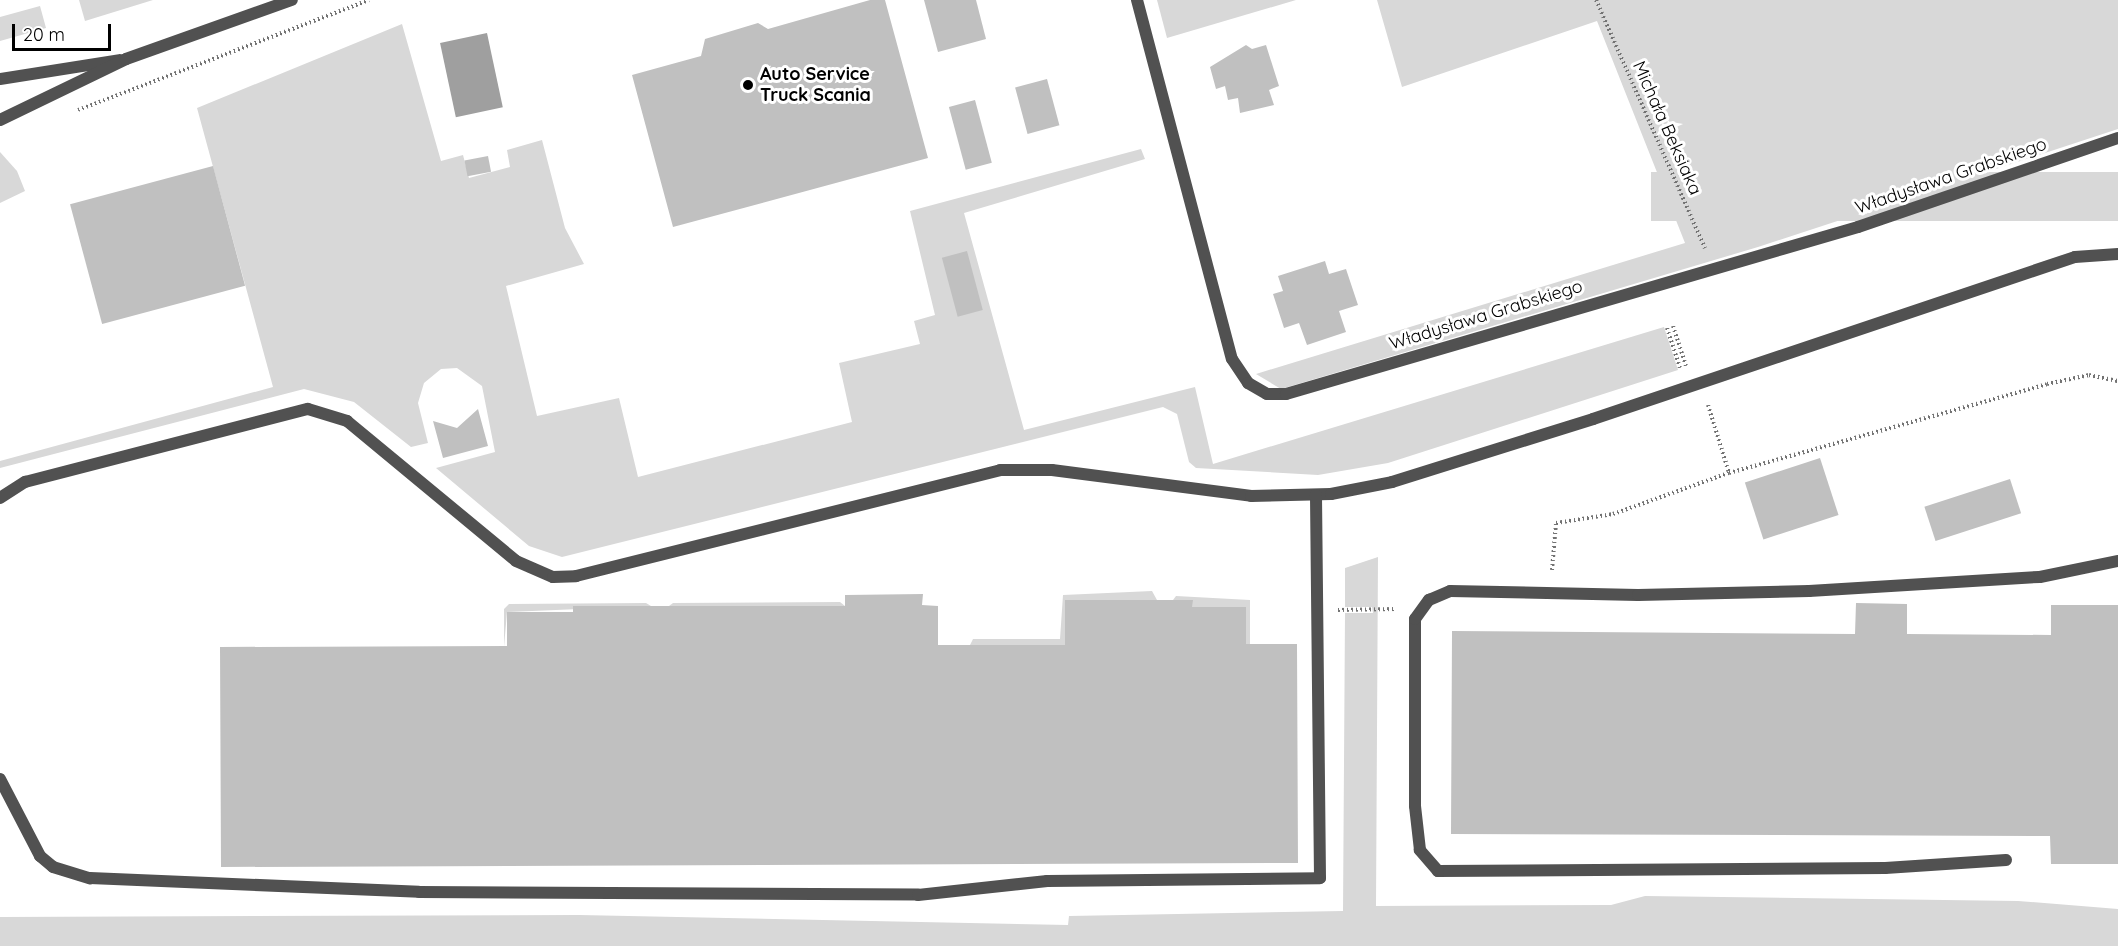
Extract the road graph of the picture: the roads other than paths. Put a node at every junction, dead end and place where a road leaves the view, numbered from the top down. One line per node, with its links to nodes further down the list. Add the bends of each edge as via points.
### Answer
1 (292, 0): 3 (street)
2 (1137, 0): 6 (street, Władysława Grabskiego, via 1232,359 1248,383 1267,394 1286,394 1858,227)
3 (126, 59): 4 (street); 5 (street)
4 (0, 79)
5 (0, 120)
6 (2118, 138)
7 (2118, 254): 8 (street, via 2066,260 1702,384 1392,482)
8 (1316, 495): 9 (street, via 1251,496 1052,470 1000,470 576,576 553,577 516,561 347,421 308,409 25,482); 11 (street, via 1320,878 1047,881 918,895 419,892 90,878 53,867 40,856)
9 (0, 498)
10 (2118, 561): 12 (street, via 2040,577 1809,591 1638,595 1450,591 1429,600 1415,619 1414,806 1421,855 1438,871 1885,868)
11 (0, 778)
12 (2006, 860)

